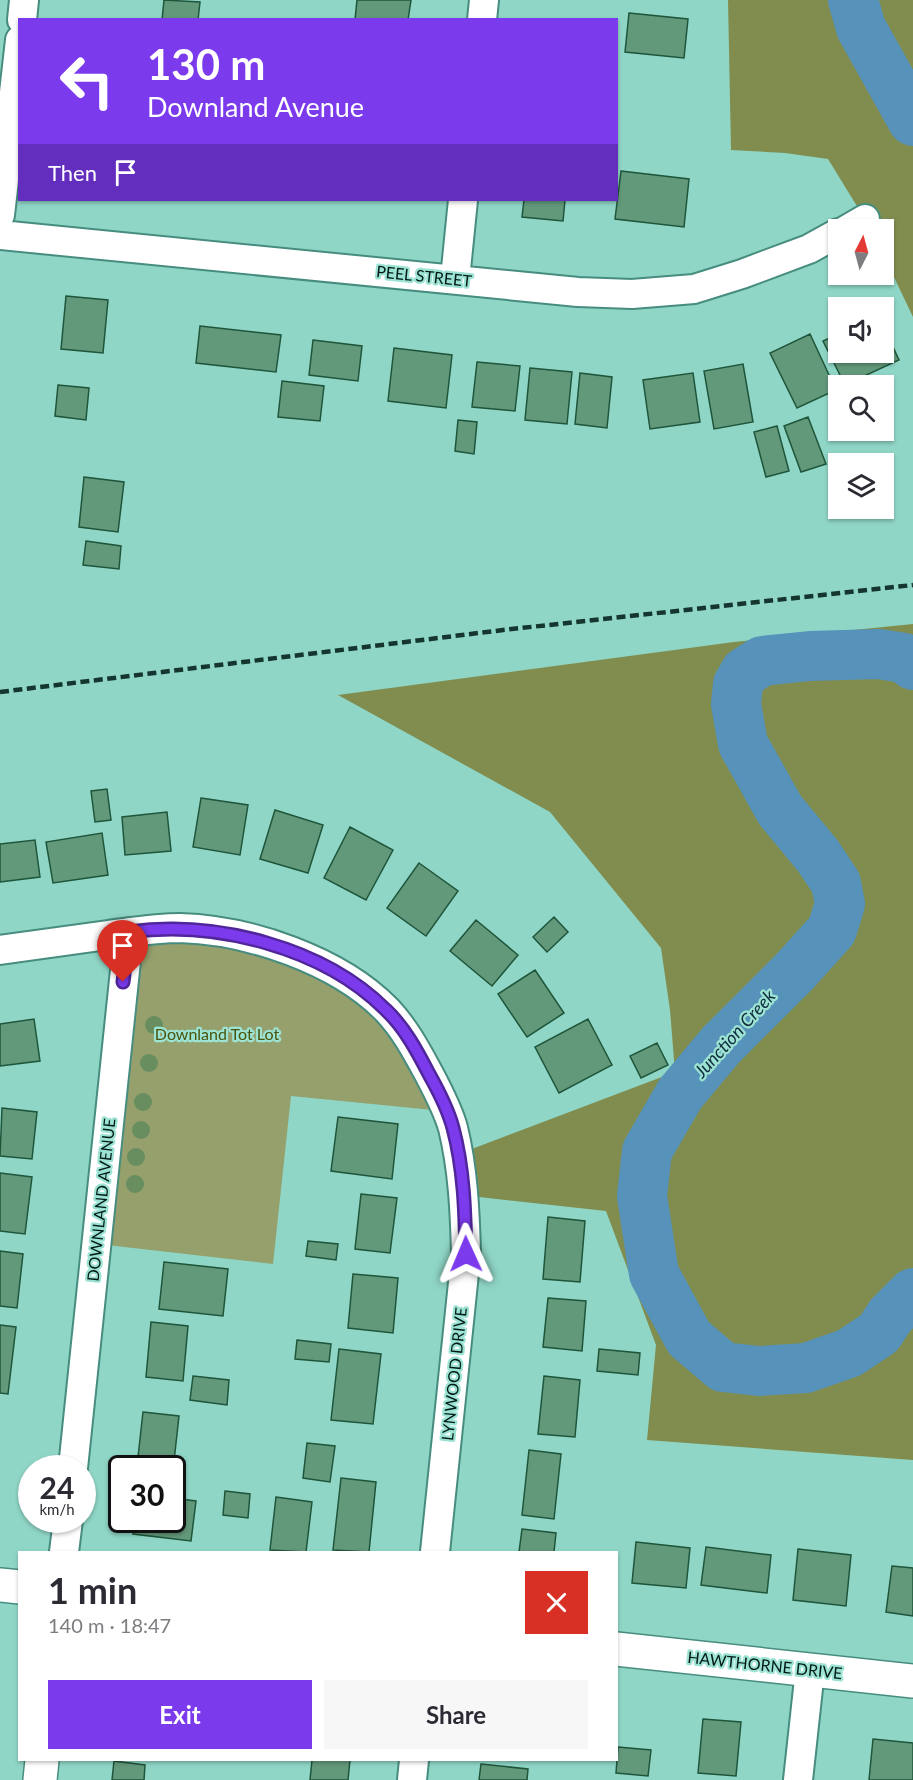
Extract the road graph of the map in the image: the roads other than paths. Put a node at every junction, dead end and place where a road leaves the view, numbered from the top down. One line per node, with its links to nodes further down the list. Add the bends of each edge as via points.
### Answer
1 (24, 0): 3 (street)
2 (484, 0): 4 (street)
3 (22, 18)
4 (482, 18)
5 (18, 58): 7 (street)
6 (463, 201): 10 (street)
7 (0, 215)
8 (0, 235): 10 (street, PEEL STREET)
9 (828, 239): 10 (street, PEEL STREET, via 809,249 694,289 632,294 578,292)
10 (455, 279)
11 (129, 932): 12 (street, LYNWOOD DRIVE); 13 (street, DOWNLAND AVENUE); 16 (street, LYNWOOD DRIVE, via 181,928 224,934 270,944 319,964 355,984 387,1010 411,1041 437,1088 453,1126 462,1175 466,1254)
12 (0, 950)
13 (74, 1455)
14 (66, 1533): 15 (street)
15 (64, 1551)
16 (435, 1551)
17 (0, 1585): 18 (street)
18 (18, 1587)
19 (618, 1649): 20 (street, HAWTHORNE DRIVE)
20 (810, 1670): 21 (street, HAWTHORNE DRIVE); 26 (street)
21 (913, 1681)
22 (42, 1761): 24 (street)
23 (414, 1761): 25 (street)
24 (40, 1780)
25 (412, 1780)
26 (798, 1780)

